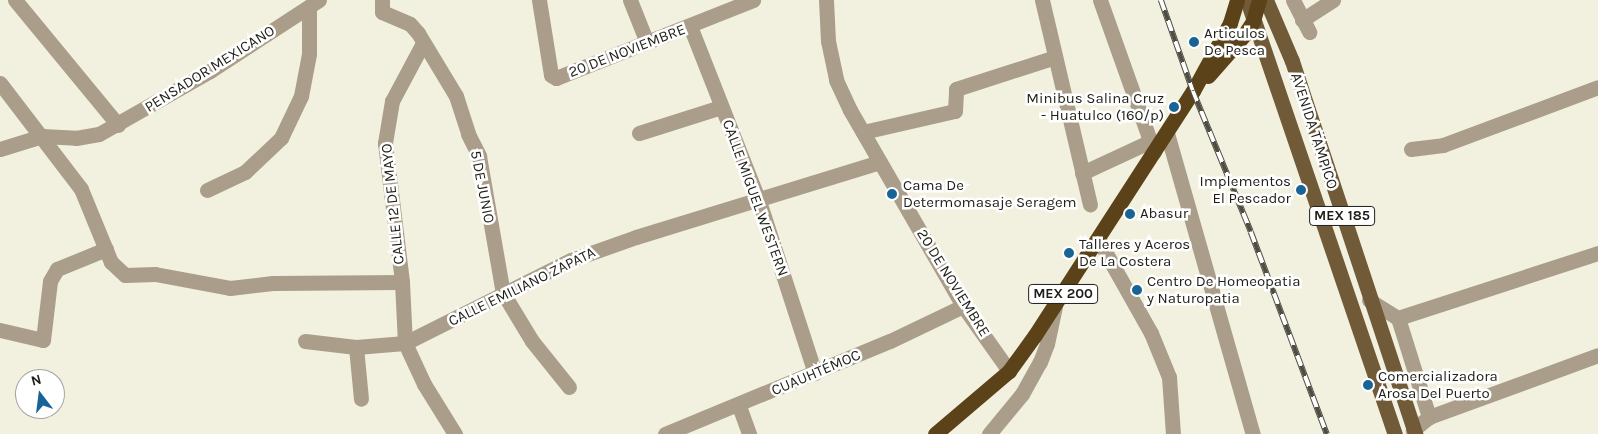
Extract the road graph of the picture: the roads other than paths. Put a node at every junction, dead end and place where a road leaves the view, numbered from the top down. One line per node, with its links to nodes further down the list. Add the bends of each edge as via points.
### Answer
1 (15, 0): 26 (street)
2 (382, 0): 20 (street, 5 DE JUNIO, via 382,12 410,24)
3 (539, 0): 19 (street, 20 DE NOVIEMBRE, via 551,75 556,78)
4 (630, 0): 19 (street)
5 (753, 0): 16 (street, 20 DE NOVIEMBRE)
6 (826, 0): 27 (street, 20 DE NOVIEMBRE, via 828,41 836,80)
7 (1042, 0): 21 (street)
8 (1100, 0): 31 (street)
9 (1237, 0): 24 (highway, MEX 200, via 1230,23)
10 (1247, 0): 17 (main road, MEX 185)
11 (1259, 0): 17 (highway, MEX 200)
12 (1266, 0): 44 (main road, AVENIDA TAMPICO / MEX 185, via 1292,61)
13 (1292, 0): 14 (street, via 1305,26)
14 (1333, 0)
15 (314, 4): 26 (street, PENSADOR MEXICANO); 36 (street, via 309,54 300,96 280,138 245,172)
16 (728, 5): 18 (street, 20 DE NOVIEMBRE)
17 (1253, 21): 24 (highway, MEX 200); 67 (main road, AVENIDA TAMPICO / MEX 185)
18 (690, 26): 19 (street, 20 DE NOVIEMBRE); 25 (street, CALLE MIGUEL WESTERN)
19 (646, 40)
20 (423, 43): 42 (street, CALLE 12 DE MAYO, via 392,101 385,143); 43 (street, 5 DE JUNIO, via 456,96 479,156)
21 (1055, 57): 27 (street, via 956,89 956,110); 35 (street)
22 (0, 83): 30 (street)
23 (1598, 87): 33 (street, via 1443,145)
24 (1193, 91): 29 (highway, MEX 200)
25 (721, 107): 28 (street); 37 (street, CALLE MIGUEL WESTERN)
26 (118, 125): 30 (street, PENSADOR MEXICANO, via 99,134 76,138)
27 (863, 132): 34 (street, 20 DE NOVIEMBRE)
28 (639, 133)
29 (1167, 133): 31 (highway, MEX 200); 66 (street)
30 (42, 136): 32 (street); 40 (street, via 81,189)
31 (1153, 147): 35 (street); 39 (highway, MEX 200)
32 (0, 149)
33 (1411, 149)
34 (880, 162): 37 (street, CALLE EMILIANO ZAPATA); 45 (street, 20 DE NOVIEMBRE)
35 (1082, 173): 38 (street)
36 (207, 190)
37 (759, 201): 43 (street, CALLE EMILIANO ZAPATA, via 571,260); 54 (street, CALLE MIGUEL WESTERN)
38 (1090, 204)
39 (1098, 239): 46 (highway, MEX 200); 65 (street, via 1151,332 1169,377)
40 (106, 249): 42 (street, via 112,262 125,274 155,274 207,286); 48 (street, via 57,269 50,281 43,340)
41 (1598, 253): 47 (street)
42 (402, 282): 50 (street, CALLE 12 DE MAYO)
43 (503, 293): 50 (street, CALLE EMILIANO ZAPATA); 55 (street, 5 DE JUNIO, via 538,349)
44 (1369, 300): 47 (street); 59 (main road, AVENIDA TAMPICO / MEX 185)
45 (963, 306): 53 (street, 20 DE NOVIEMBRE); 54 (street, CUAUHTÉMOC)
46 (1056, 306): 53 (highway, MEX 200); 64 (street, via 1040,362 1022,394)
47 (1398, 318): 58 (street)
48 (0, 330)
49 (305, 341): 51 (street, CALLE EMILIANO ZAPATA)
50 (404, 343): 51 (street, CALLE EMILIANO ZAPATA); 60 (street, via 424,384)
51 (356, 346): 56 (street)
52 (1598, 356): 58 (street)
53 (1009, 371): 63 (highway, MEX 200)
54 (815, 373): 57 (street, CUAUHTÉMOC)
55 (569, 387)
56 (361, 399)
57 (739, 406): 61 (street, CUAUHTÉMOC); 62 (street)
58 (1429, 417): 59 (street)
59 (1414, 432)
60 (455, 434)
61 (665, 434)
62 (749, 434)
63 (935, 434)
64 (989, 434)
65 (1173, 434)
66 (1253, 434)
67 (1395, 434)

